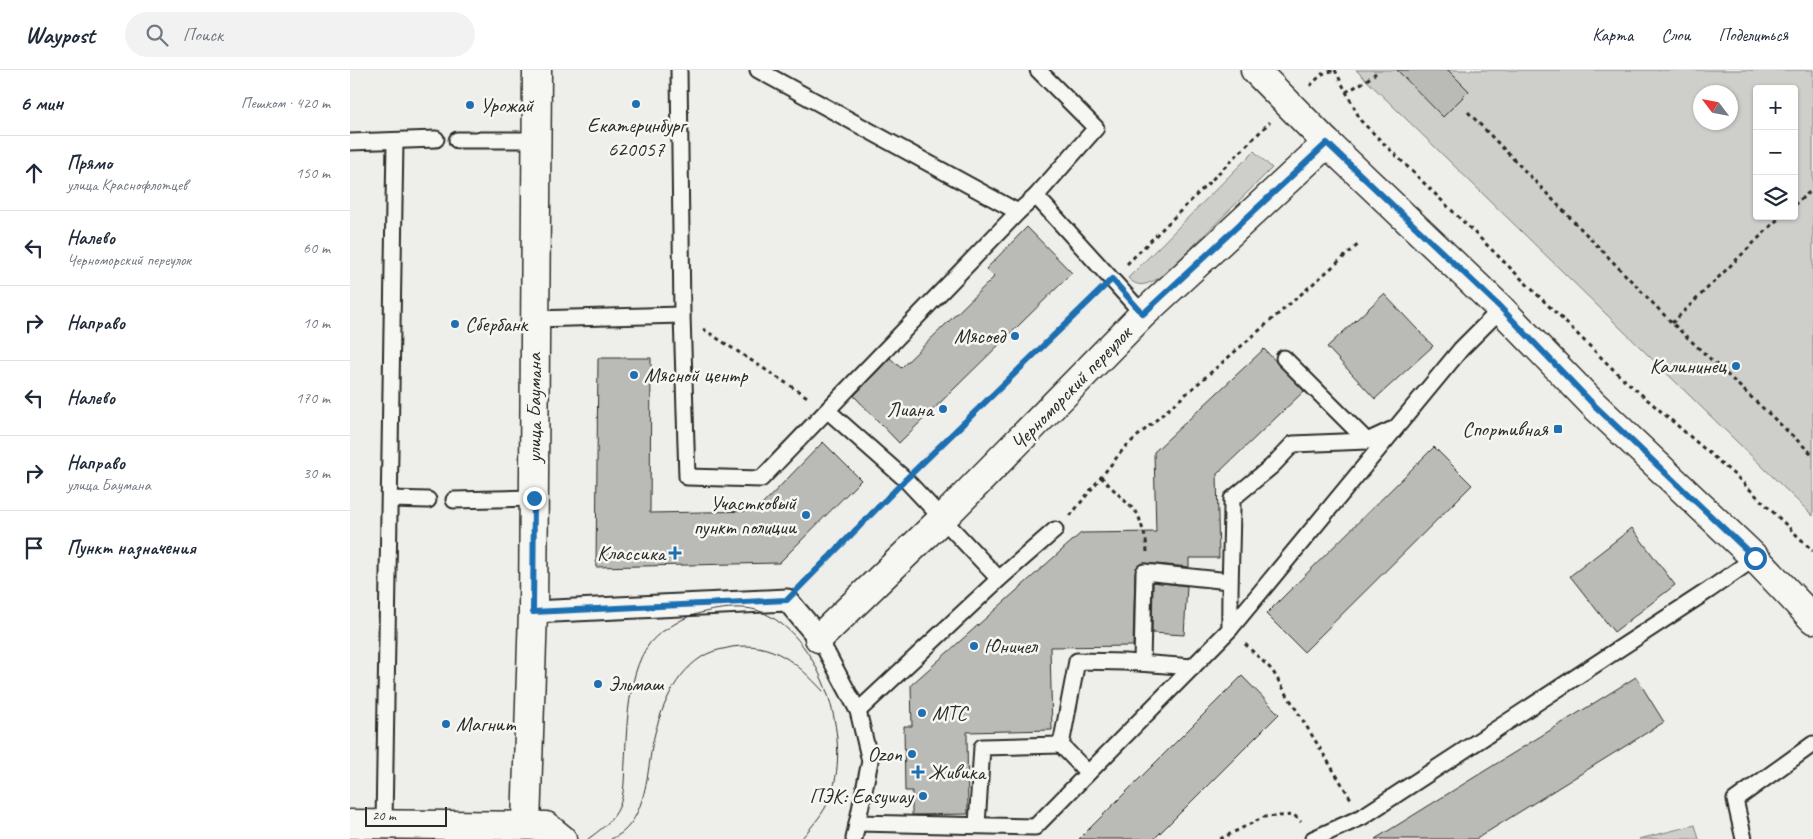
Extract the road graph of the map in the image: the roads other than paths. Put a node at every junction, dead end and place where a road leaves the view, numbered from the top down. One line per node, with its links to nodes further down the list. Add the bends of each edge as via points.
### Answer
1 (537, 70): 8 (street, улица Баумана)
2 (679, 70): 16 (lane)
3 (758, 70): 13 (lane)
4 (1038, 70): 12 (lane, via 1096,128)
5 (1255, 70): 11 (street)
6 (436, 139): 9 (lane)
7 (457, 140): 8 (lane)
8 (537, 140): 17 (street, улица Баумана)
9 (395, 141): 10 (lane); 23 (lane)
10 (350, 142)
11 (1327, 143): 14 (street); 15 (street, Черноморский переулок)
12 (1036, 196): 13 (lane); 15 (lane)
13 (1018, 212): 19 (lane)
14 (1501, 308): 20 (lane, via 1461,348); 28 (street, via 1594,405)
15 (1143, 314): 26 (street, Черноморский переулок)
16 (682, 315): 17 (lane); 19 (lane, via 687,477 761,479)
17 (534, 319): 22 (street, улица Баумана)
18 (1284, 358): 21 (lane)
19 (828, 411): 26 (lane, via 905,480)
20 (1396, 428): 21 (lane); 33 (lane)
21 (1367, 441): 30 (lane, via 1293,444 1232,499)
22 (534, 498): 25 (lane); 31 (street, улица Баумана)
23 (390, 499): 24 (lane); 43 (lane)
24 (428, 500)
25 (454, 500)
26 (942, 519): 29 (lane); 34 (street, Черноморский переулок)
27 (1055, 530): 29 (lane)
28 (1755, 558): 32 (street); 46 (lane, via 1362,817)
29 (999, 579): 37 (lane)
30 (1229, 580): 33 (lane); 35 (lane, via 1144,572)
31 (533, 612): 34 (street, via 787,600); 44 (street, улица Баумана)
32 (1813, 619)
33 (1230, 629): 36 (lane)
34 (818, 638): 37 (lane)
35 (1142, 663): 36 (lane); 39 (lane, via 1077,661)
36 (1193, 667): 40 (lane)
37 (858, 711): 41 (lane, via 870,761)
38 (1813, 744): 49 (lane, via 1735,800)
39 (1061, 745): 40 (lane); 45 (lane, via 982,747)
40 (1088, 773): 45 (lane, via 1035,827)
41 (858, 823): 45 (lane); 48 (lane)
42 (350, 824): 43 (street)
43 (384, 824): 44 (street)
44 (526, 825): 47 (street, via 546,826)
45 (977, 826)
46 (1315, 838)
47 (562, 839)
48 (854, 839)
49 (1744, 839)

